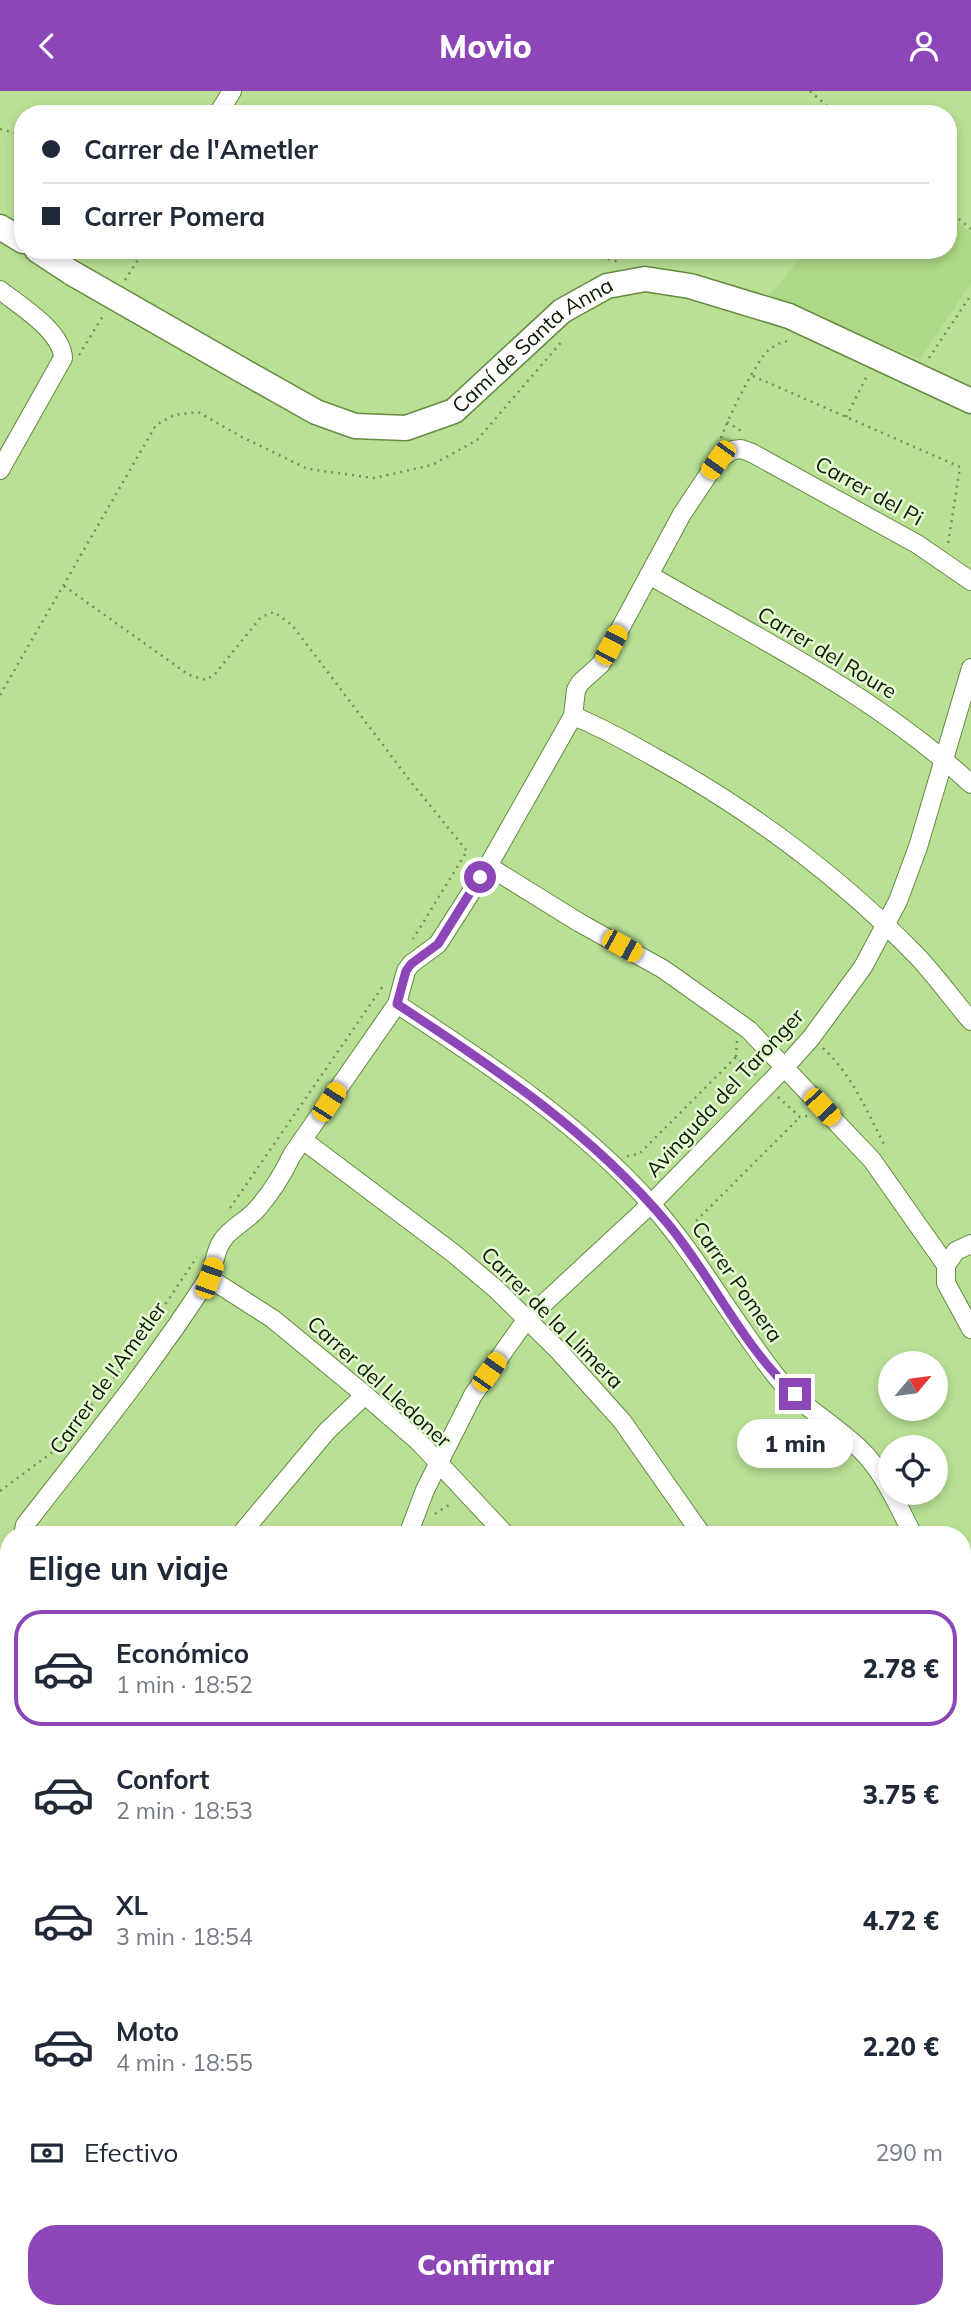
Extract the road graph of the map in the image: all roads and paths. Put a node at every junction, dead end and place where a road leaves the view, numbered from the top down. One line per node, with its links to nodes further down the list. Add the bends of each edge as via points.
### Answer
1 (810, 91): 2 (path)
2 (826, 105)
3 (957, 217): 4 (path)
4 (971, 229)
5 (51, 259): 7 (street, Camí de Santa Anna, bridge, via 316,412 355,426 406,428 454,411 562,311 607,286)
6 (609, 259): 7 (path, via 625,263)
7 (645, 279): 14 (street, Camí de Santa Anna, via 690,286 789,316)
8 (0, 290): 18 (street, via 45,326 63,358)
9 (971, 295): 14 (path)
10 (564, 338): 23 (path, via 477,440 432,465 374,478 308,469 198,412 174,415 156,425)
11 (799, 339): 13 (path, via 772,348)
12 (869, 372): 16 (path)
13 (753, 376): 16 (path); 19 (path, via 727,422)
14 (917, 376): 15 (street, Camí de Santa Anna)
15 (971, 401)
16 (846, 417): 20 (path, via 960,467)
17 (741, 449): 19 (street, Carrer de l'Ametler, via 724,454); 22 (street, Carrer del Pi, via 917,544)
18 (0, 470)
19 (708, 474): 21 (street, Carrer de l'Ametler)
20 (948, 546)
21 (649, 575): 26 (street, Carrer de l'Ametler, via 601,664 576,690); 27 (street, Carrer del Roure, via 843,685)
22 (971, 581)
23 (64, 586): 25 (path); 31 (path, via 188,675 206,680 261,617 274,612 292,625 467,851)
24 (971, 668): 27 (street, Avinguda del Taronger)
25 (0, 695)
26 (573, 716): 29 (street, Carrer de l'Ametler); 30 (street, via 709,787 796,849)
27 (945, 760): 28 (street, Carrer del Roure); 30 (street, Avinguda del Taronger, via 914,858)
28 (971, 784)
29 (488, 866): 33 (street, Carrer de l'Ametler, via 438,944 406,971); 38 (street, via 663,969 748,1030)
30 (885, 925): 34 (street, via 919,957); 38 (street, Avinguda del Taronger, via 863,967)
31 (413, 940)
32 (384, 985): 46 (path)
33 (397, 1004): 42 (street, Carrer de l'Ametler); 45 (street, Carrer Pomera, via 568,1124)
34 (971, 1021)
35 (738, 1039): 37 (path)
36 (823, 1048): 43 (path, via 851,1080)
37 (736, 1057): 39 (path); 44 (path, via 639,1154)
38 (785, 1067): 39 (street, Avinguda del Taronger); 50 (street, via 872,1160)
39 (766, 1086): 41 (path); 45 (street, Avinguda del Taronger)
40 (815, 1114): 41 (path)
41 (800, 1117): 47 (path, via 694,1223)
42 (303, 1140): 51 (street, Carrer de l'Ametler, via 257,1209 226,1234); 52 (street, Carrer de la Llimera, via 453,1253)
43 (888, 1152)
44 (623, 1156)
45 (651, 1204): 52 (street, Avinguda del Taronger); 64 (street, Carrer Pomera, via 778,1379 860,1449 879,1472)
46 (228, 1212)
47 (693, 1237)
48 (971, 1244): 50 (street, via 957,1251)
49 (197, 1257): 56 (path, via 125,1364 54,1451)
50 (946, 1265): 53 (street, via 946,1283)
51 (209, 1278): 54 (street, Carrer del Lledoner, via 273,1319); 59 (street, Carrer de l'Ametler, via 152,1361)
52 (526, 1320): 55 (street, Avinguda del Taronger, via 473,1395); 63 (street, Carrer de la Llimera, via 622,1421)
53 (971, 1329)
54 (365, 1395): 55 (street, Carrer del Lledoner); 60 (street, via 327,1431)
55 (438, 1464): 61 (street, Avinguda del Taronger); 62 (street, Carrer del Lledoner)
56 (0, 1491)
57 (456, 1505): 58 (path, via 435,1514)
58 (431, 1524)
59 (24, 1526)
60 (248, 1526)
61 (412, 1526)
62 (497, 1526)
63 (696, 1526)
64 (908, 1526)

